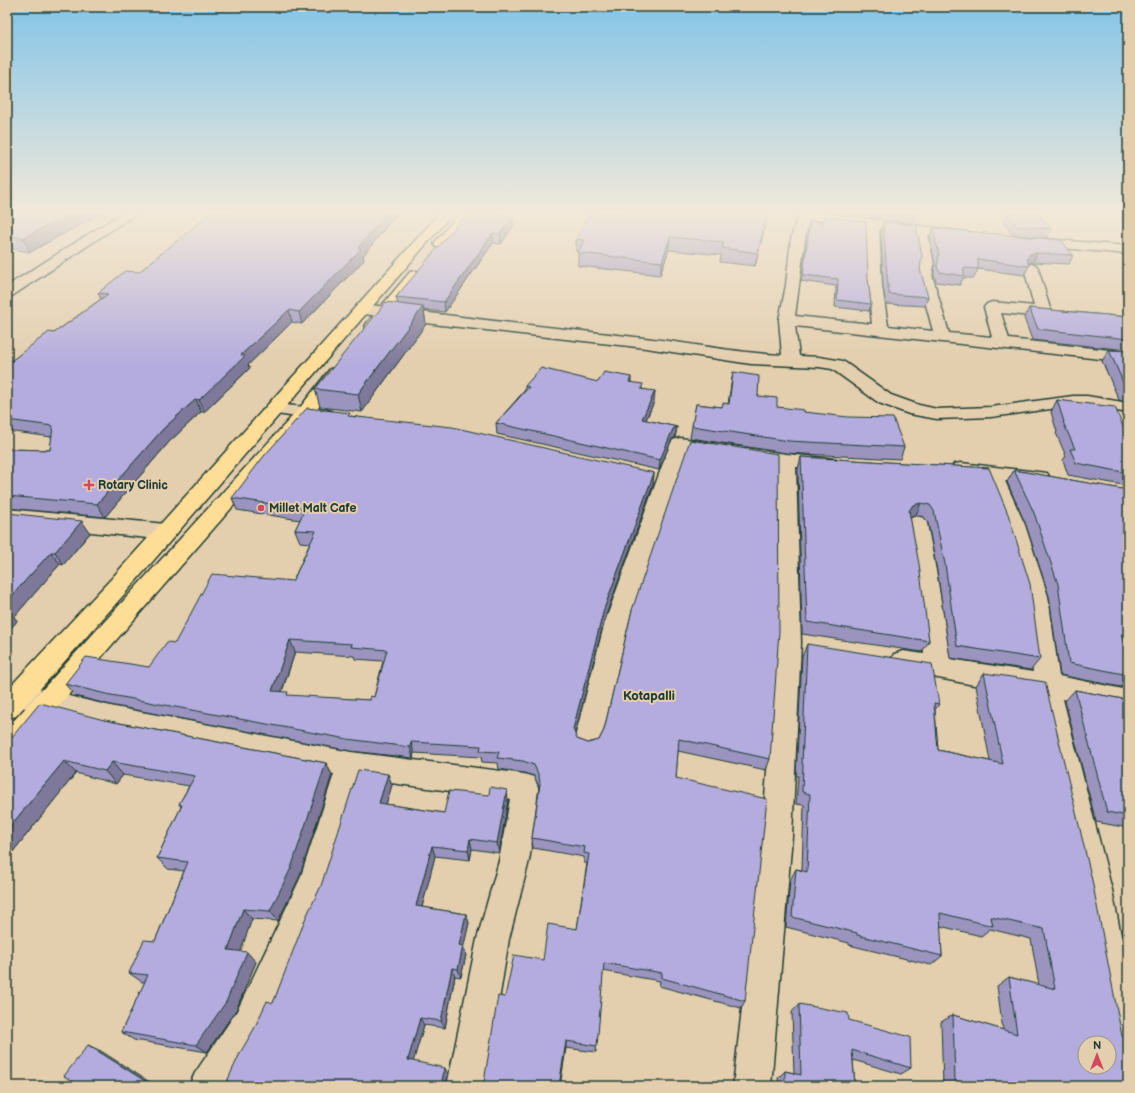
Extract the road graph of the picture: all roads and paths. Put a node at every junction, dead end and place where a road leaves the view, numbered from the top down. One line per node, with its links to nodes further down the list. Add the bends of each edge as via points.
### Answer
1 (52, 264): 8 (street)
2 (403, 264): 9 (main road)
3 (425, 264): 10 (main road)
4 (795, 264): 11 (street)
5 (874, 264): 12 (street)
6 (925, 264): 13 (street, via 925,275)
7 (1031, 268): 15 (street, via 1043,312 992,307)
8 (7, 293)
9 (364, 309): 10 (street); 20 (main road)
10 (385, 312): 14 (main road); 18 (street, via 639,342 751,359)
11 (786, 320): 12 (street); 18 (street)
12 (880, 329): 13 (street)
13 (942, 336): 15 (street)
14 (361, 341)
15 (1002, 344): 16 (street)
16 (1128, 357)
17 (347, 359): 21 (main road)
18 (791, 360): 19 (street, via 837,365 885,399 915,410 937,414 991,412 1073,401 1087,401)
19 (1121, 408): 23 (street)
20 (275, 409): 21 (street); 31 (main road)
21 (305, 413): 22 (street); 37 (main road)
22 (343, 417)
23 (1122, 426)
24 (786, 460): 25 (street); 38 (street, via 680,444 660,478 646,537 617,622); 44 (street, via 801,645 777,836)
25 (849, 464)
26 (944, 468): 27 (street)
27 (991, 472): 28 (street); 34 (street, via 1014,525 1036,596)
28 (1054, 481)
29 (7, 516): 31 (street)
30 (916, 523): 33 (street)
31 (166, 532): 36 (main road)
32 (883, 658): 33 (street)
33 (938, 667): 34 (street)
34 (1048, 685): 35 (street); 41 (street, via 1096,890)
35 (1128, 701)
36 (13, 702): 37 (street)
37 (46, 702): 39 (main road); 40 (street, via 116,719)
38 (588, 741)
39 (7, 748)
40 (352, 765): 42 (street, via 314,884 248,1023); 43 (street, via 524,787 525,795 514,861 493,939)
41 (1128, 1061)
42 (208, 1086)
43 (466, 1086)
44 (752, 1086)

